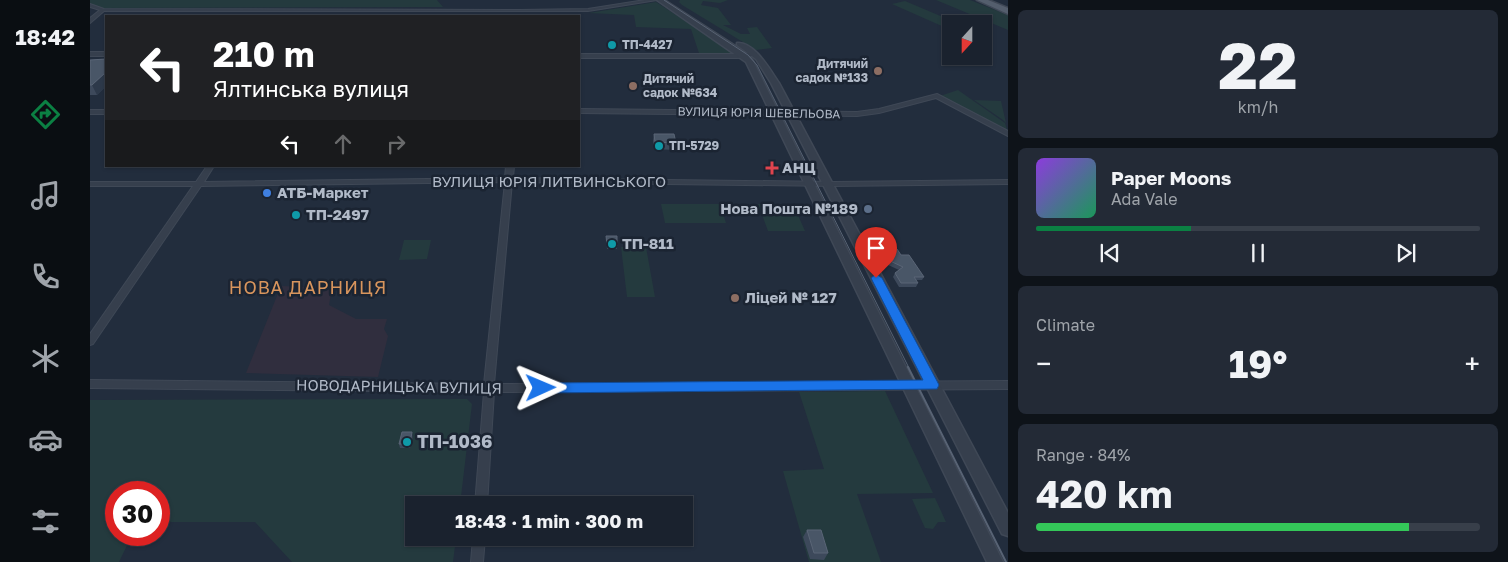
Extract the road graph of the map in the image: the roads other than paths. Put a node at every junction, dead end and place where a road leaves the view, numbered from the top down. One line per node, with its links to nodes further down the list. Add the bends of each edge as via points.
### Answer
1 (655, 0): 10 (street, via 604,9)
2 (660, 0): 20 (street)
3 (670, 0): 18 (street)
4 (981, 0): 11 (main road)
5 (562, 2): 10 (street)
6 (90, 5): 7 (street)
7 (103, 10): 8 (street); 15 (street)
8 (276, 10): 9 (street); 13 (street)
9 (314, 10): 12 (street); 14 (street)
10 (562, 10): 12 (street)
11 (1008, 10)
12 (520, 14)
13 (273, 15)
14 (310, 15)
15 (90, 20)
16 (90, 54): 17 (street)
17 (105, 54)
18 (755, 54): 20 (street); 26 (street)
19 (580, 56): 20 (street)
20 (744, 56): 25 (street)
21 (938, 96): 26 (street, ВУЛИЦЯ ЮРІЯ ШЕВЕЛЬОВА, via 857,114); 27 (street)
22 (580, 111): 25 (street, ВУЛИЦЯ ЮРІЯ ШЕВЕЛЬОВА)
23 (90, 112): 24 (street)
24 (105, 112)
25 (774, 112): 26 (street, ВУЛИЦЯ ЮРІЯ ШЕВЕЛЬОВА); 34 (street)
26 (790, 113): 35 (street)
27 (1008, 134)
28 (210, 167): 33 (street)
29 (510, 167): 30 (street)
30 (509, 180): 33 (street, ВУЛИЦЯ ЮРІЯ ЛИТВИНСЬКОГО); 34 (street, ВУЛИЦЯ ЮРІЯ ЛИТВИНСЬКОГО); 41 (street)
31 (1008, 182): 35 (street, ВУЛИЦЯ ЮРІЯ ЛИТВИНСЬКОГО)
32 (90, 184): 33 (street, ВУЛИЦЯ ЮРІЯ ЛИТВИНСЬКОГО)
33 (198, 184): 36 (street)
34 (810, 184): 35 (street, ВУЛИЦЯ ЮРІЯ ЛИТВИНСЬКОГО); 38 (street)
35 (827, 184): 39 (street)
36 (90, 341)
37 (90, 384): 41 (street, НОВОДАРНИЦЬКА ВУЛИЦЯ)
38 (908, 385): 39 (street, НОВОДАРНИЦЬКА ВУЛИЦЯ); 41 (street, НОВОДАРНИЦЬКА ВУЛИЦЯ); 46 (street)
39 (932, 385): 40 (street, НОВОДАРНИЦЬКА ВУЛИЦЯ); 43 (street)
40 (1008, 385)
41 (489, 388): 42 (street)
42 (482, 496)
43 (1008, 529)
44 (478, 546): 45 (street)
45 (477, 562)
46 (995, 562)

